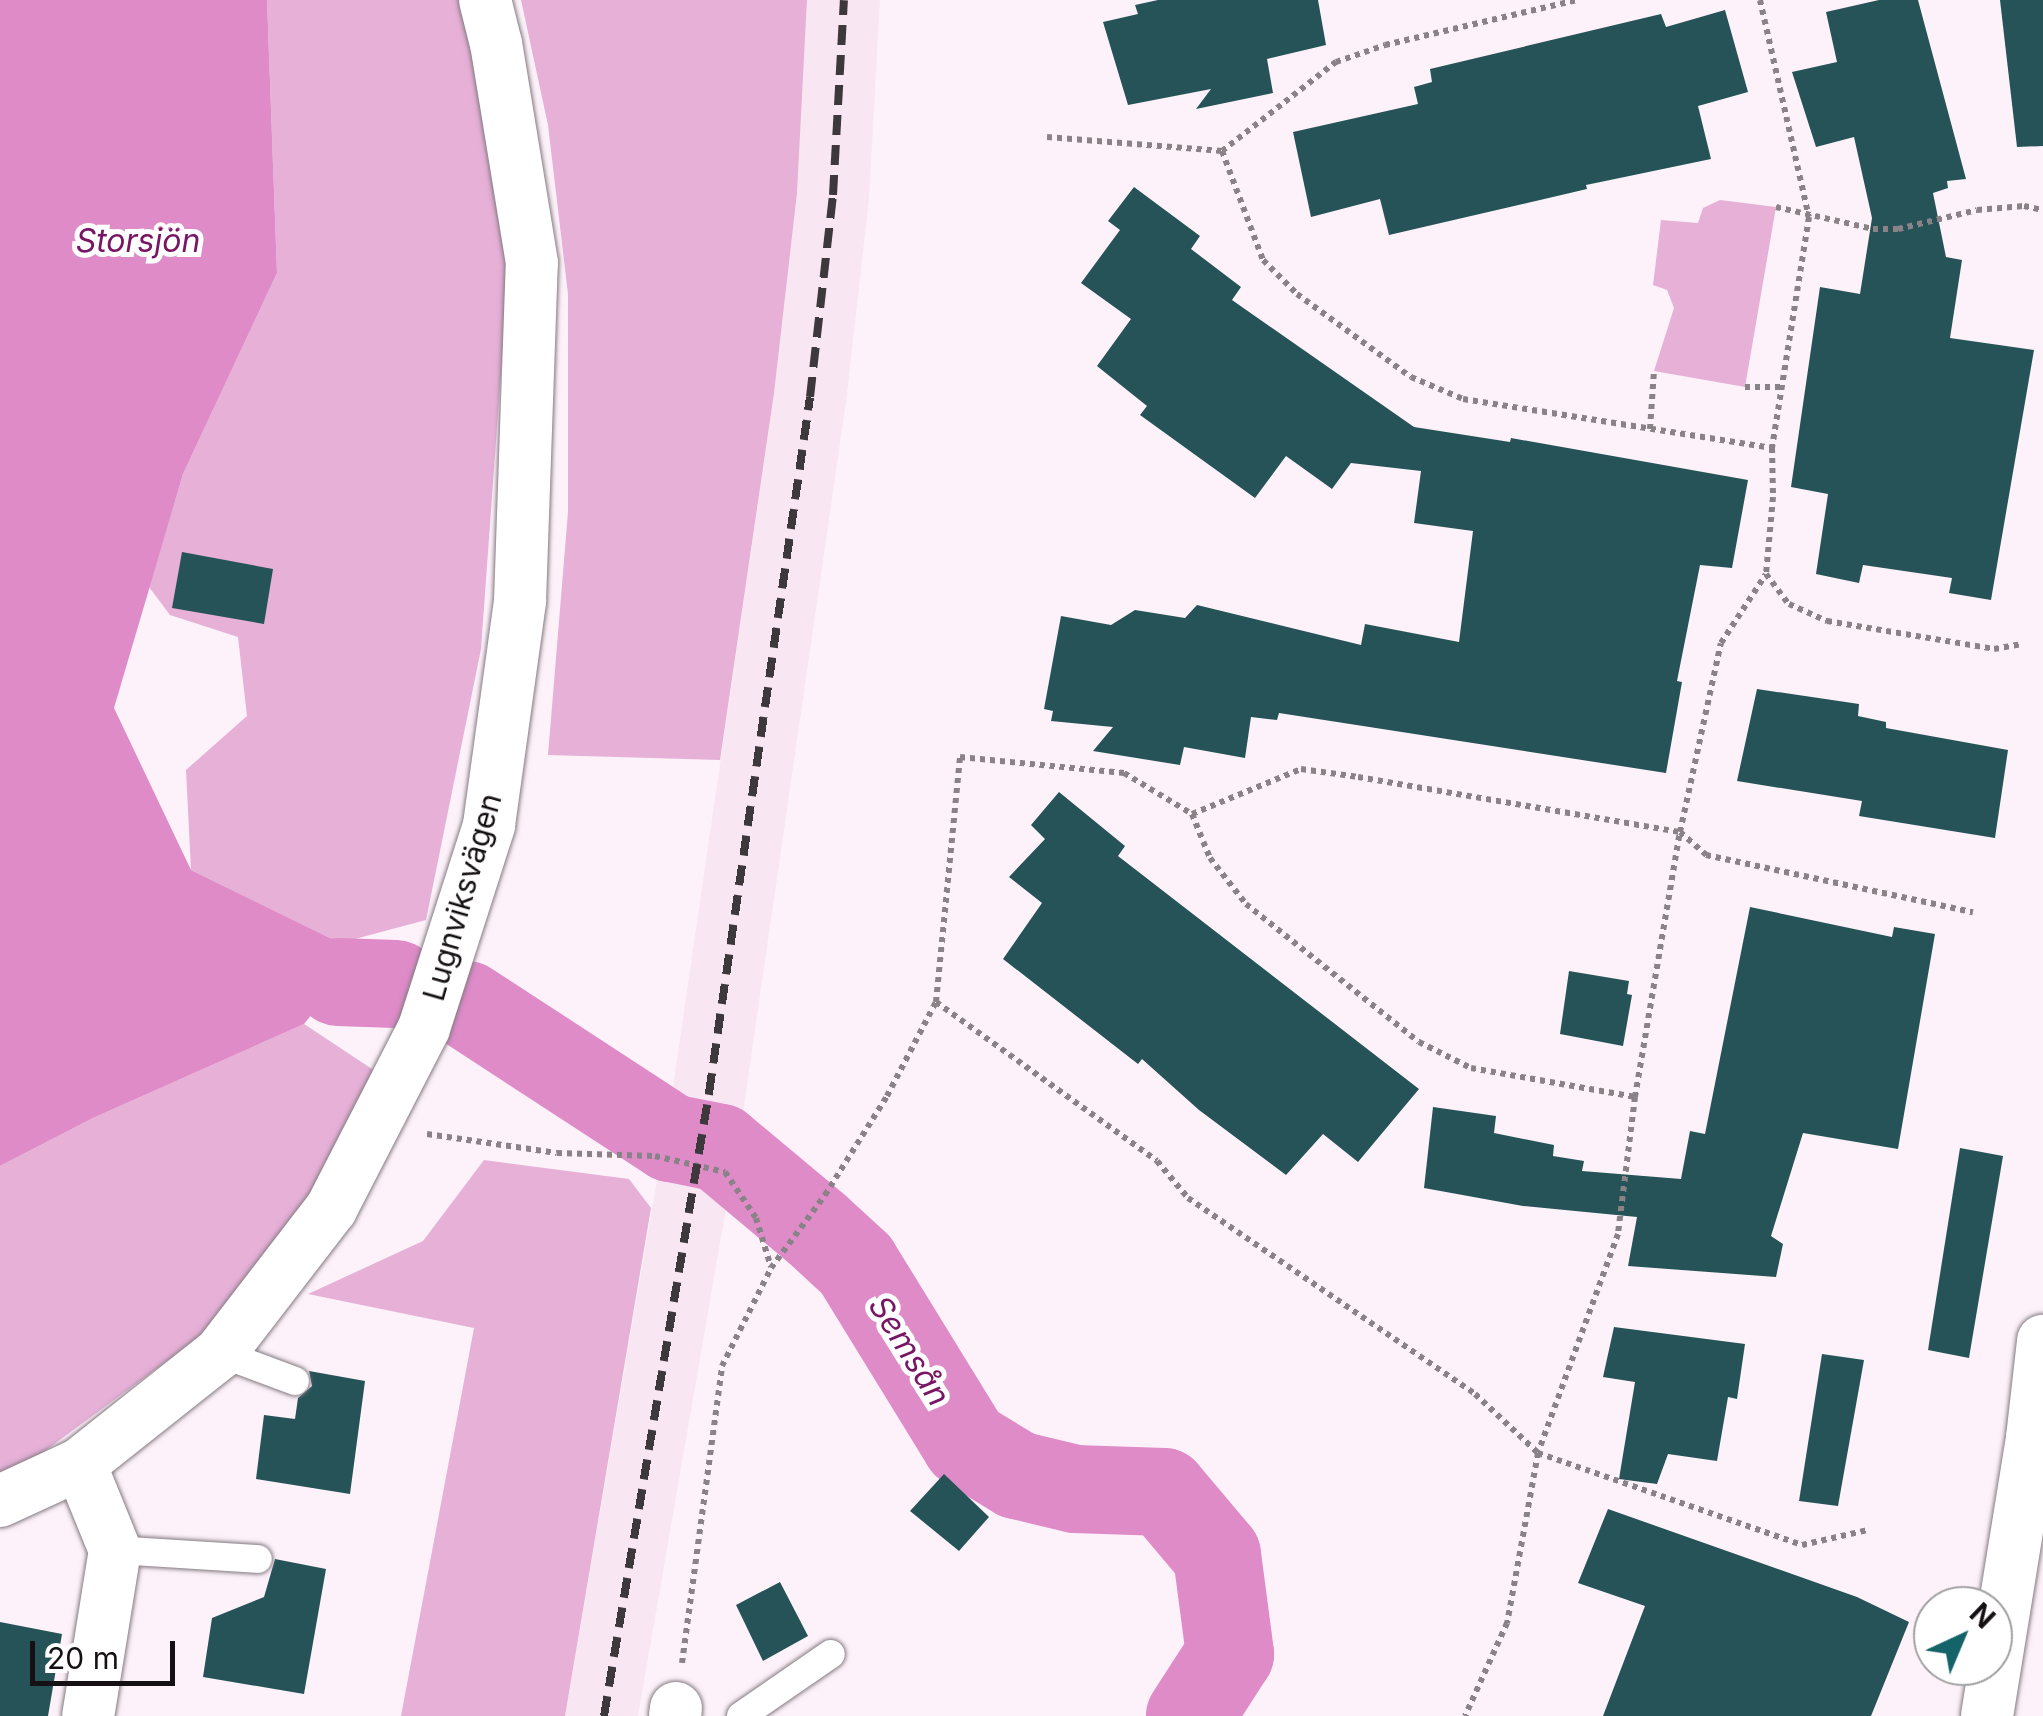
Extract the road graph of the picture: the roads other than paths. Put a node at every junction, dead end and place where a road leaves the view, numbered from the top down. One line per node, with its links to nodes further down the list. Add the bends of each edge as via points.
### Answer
1 (485, 0): 3 (street, Lugnviksvägen, via 532,263 520,601 490,825 424,1028 331,1209)
2 (2043, 1340): 5 (street)
3 (220, 1354): 4 (lane); 6 (street, Lugnviksvägen)
4 (294, 1382)
5 (2038, 1437): 13 (street)
6 (80, 1464): 7 (street, Lugnviksvägen); 8 (street)
7 (0, 1501)
8 (115, 1550): 9 (lane); 11 (street)
9 (258, 1559)
10 (831, 1654): 12 (lane)
11 (88, 1716)
12 (741, 1716)
13 (1987, 1716)

